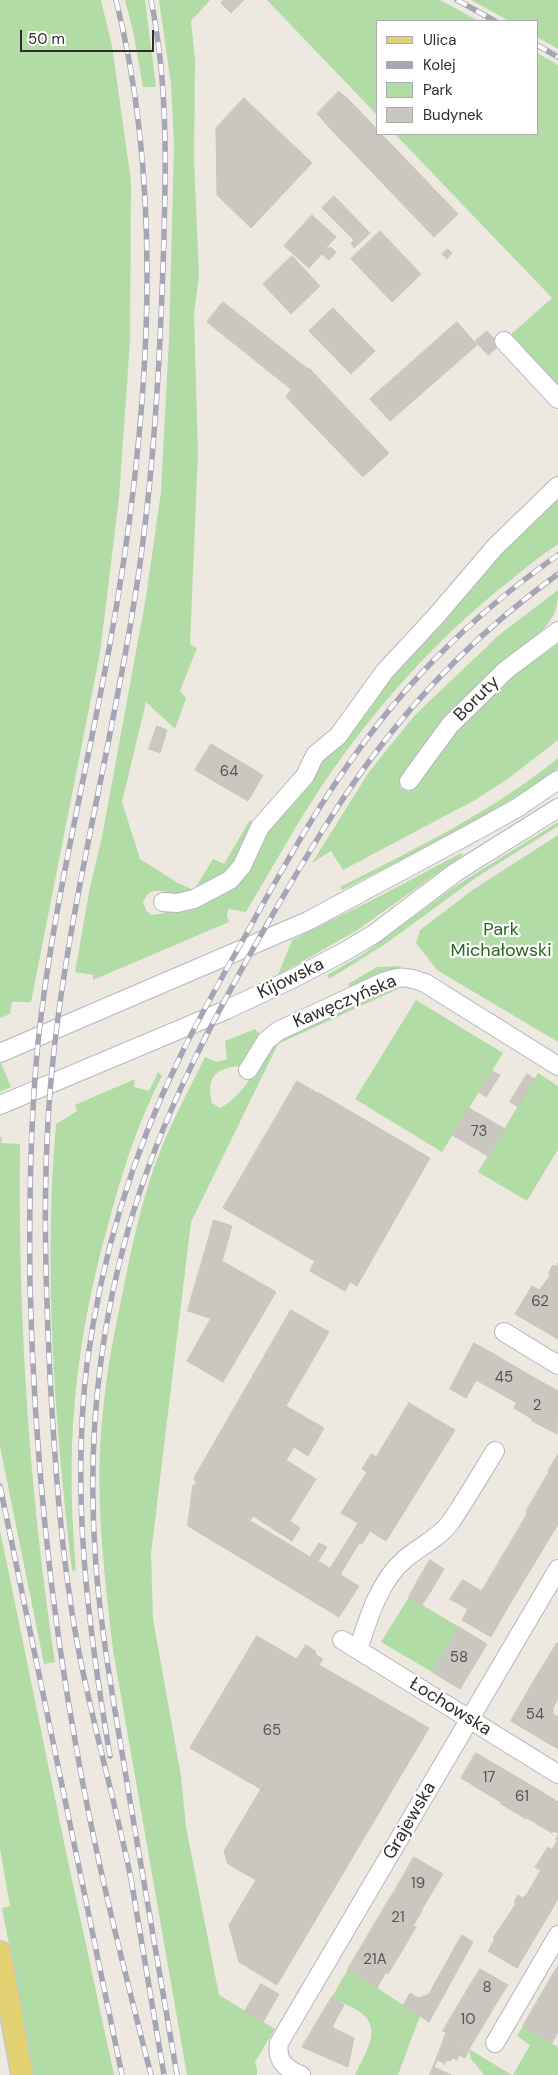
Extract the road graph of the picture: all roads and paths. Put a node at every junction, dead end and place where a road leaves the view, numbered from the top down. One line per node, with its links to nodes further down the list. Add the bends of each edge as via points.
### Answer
1 (504, 341): 2 (street)
2 (558, 399)
3 (558, 486): 8 (street, via 495,547 385,671 338,736 315,755 304,776 260,827 242,866 230,880 194,899)
4 (558, 631): 6 (street, Boruty, via 506,670 450,725)
5 (558, 780): 9 (street, via 478,830 308,921)
6 (409, 781)
7 (558, 808): 12 (street, Kijowska, via 456,872 374,934 334,958 226,1010)
8 (163, 902)
9 (0, 1053)
10 (558, 1066): 11 (street, Kawęczyńska, via 425,983 399,977 278,1031 266,1040)
11 (248, 1070)
12 (0, 1105)
13 (504, 1332): 14 (street)
14 (558, 1364)
15 (495, 1451): 18 (street, via 449,1524 404,1559 389,1577 368,1615)
16 (558, 1569): 19 (street, Grajewska)
17 (342, 1640): 18 (street, Łochowska)
18 (358, 1650): 19 (street, Łochowska)
19 (469, 1719): 20 (street, Łochowska); 24 (street, Grajewska, via 279,2043 280,2059)
20 (558, 1774)
21 (558, 1934): 23 (street)
22 (1, 1960): 25 (main road)
23 (495, 2043)
24 (297, 2073)
25 (22, 2075)

